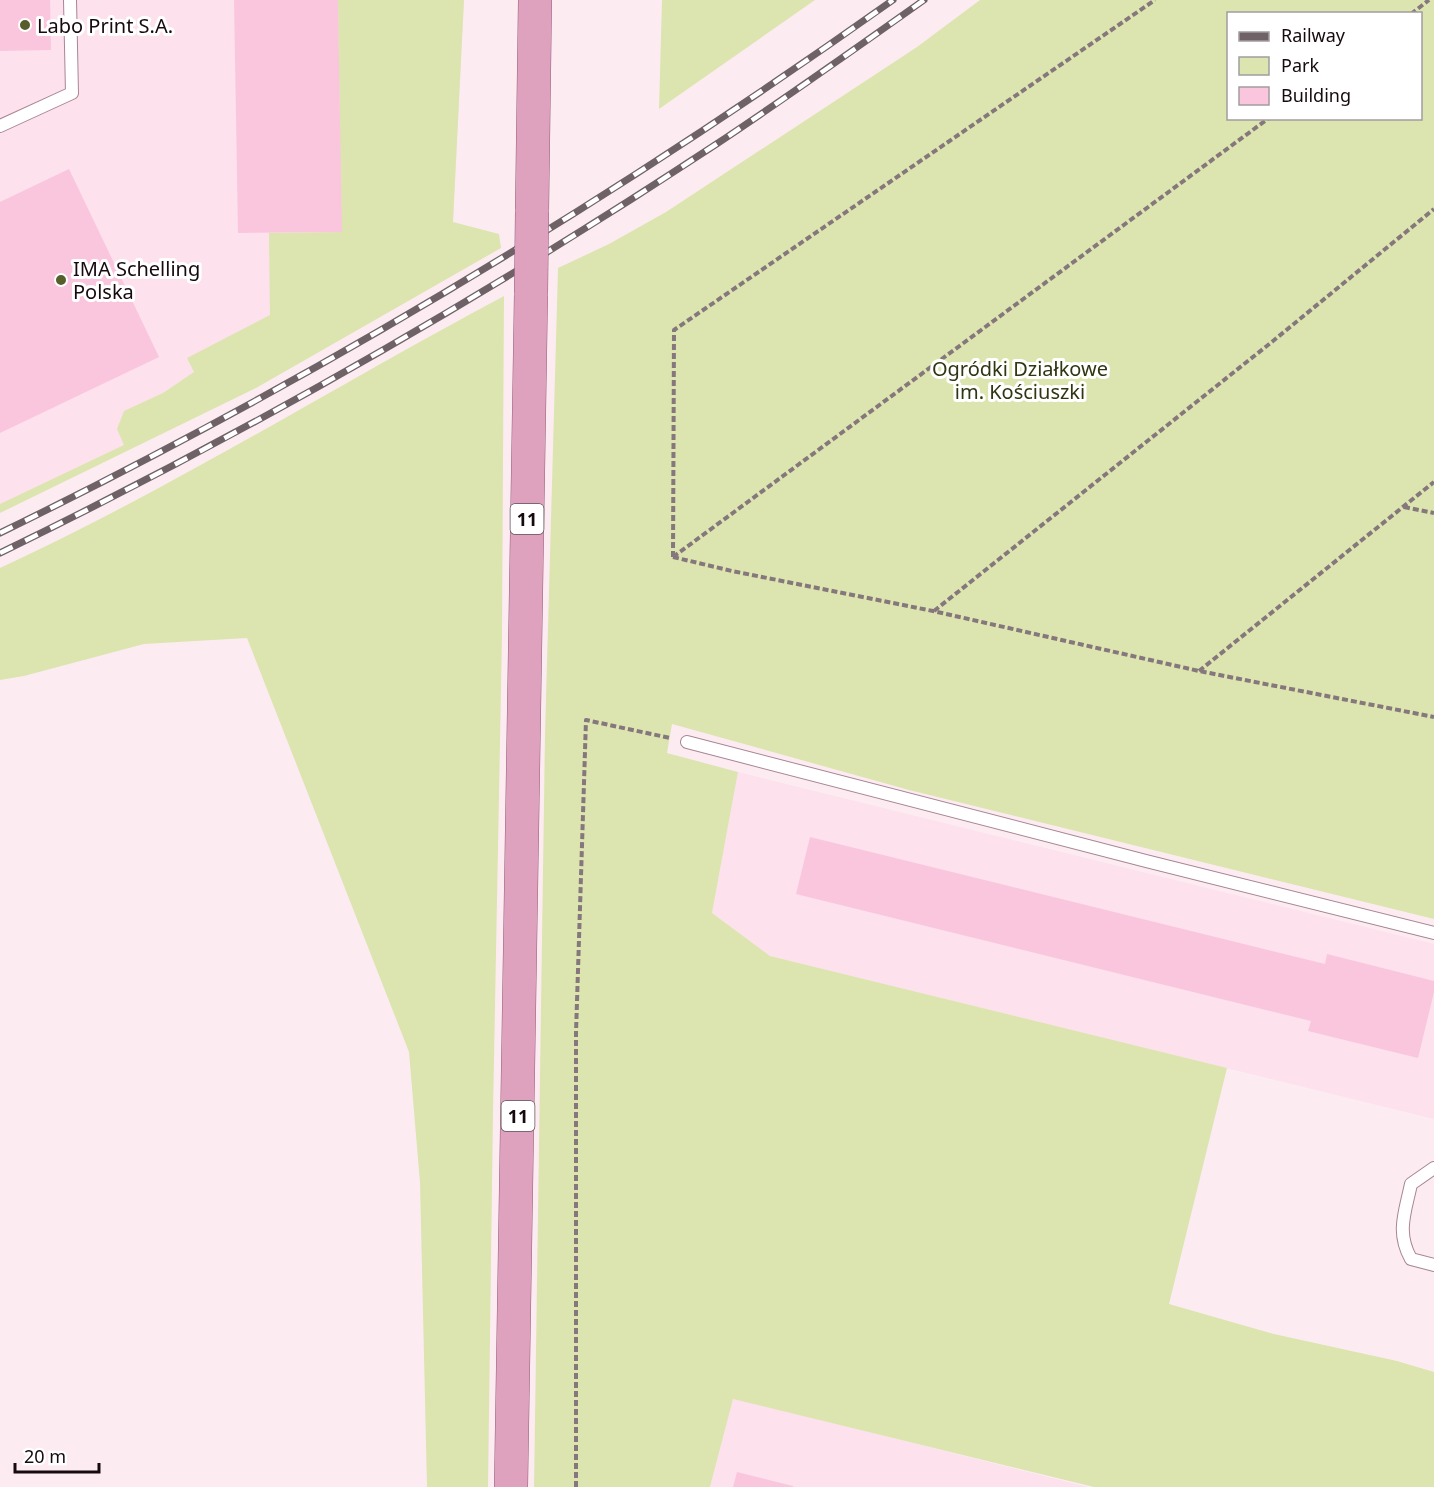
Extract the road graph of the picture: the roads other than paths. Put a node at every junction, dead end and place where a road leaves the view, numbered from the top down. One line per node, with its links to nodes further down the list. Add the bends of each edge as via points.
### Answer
1 (70, 0): 3 (lane, via 72,93)
2 (535, 0): 8 (highway, 11, bridge)
3 (0, 126)
4 (687, 742): 5 (lane)
5 (1434, 933)
6 (1434, 1168): 7 (lane, via 1412,1184 1402,1228 1403,1245 1411,1260)
7 (1434, 1265)
8 (511, 1487)

